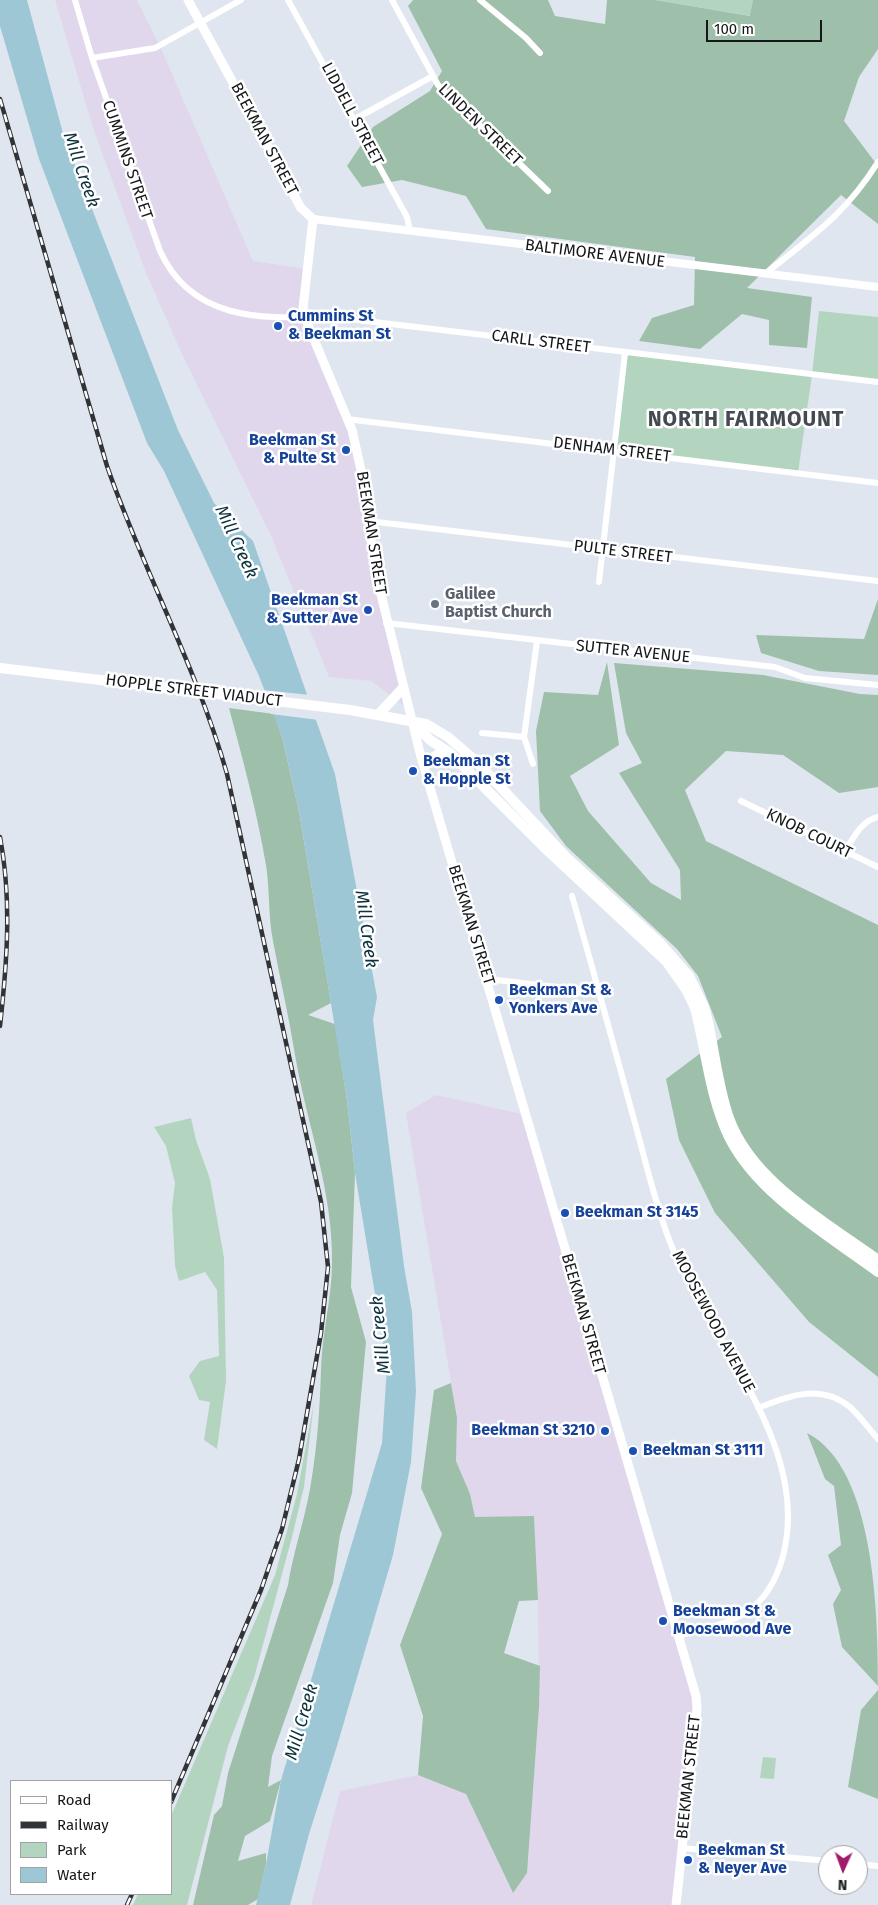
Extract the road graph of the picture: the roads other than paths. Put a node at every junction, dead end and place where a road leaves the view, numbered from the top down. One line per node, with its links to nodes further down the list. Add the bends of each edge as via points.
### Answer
1 (75, 0): 9 (street, CUMMINS STREET)
2 (188, 0): 7 (main road, BEEKMAN STREET)
3 (241, 0): 7 (street)
4 (288, 0): 11 (street, LIDDELL STREET)
5 (392, 0): 10 (street, LINDEN STREET)
6 (480, 0): 8 (street)
7 (200, 22): 9 (street, via 155,48); 14 (main road, BEEKMAN STREET, via 301,208)
8 (540, 52)
9 (92, 58): 18 (street, CUMMINS STREET, via 145,215 166,264 183,286)
10 (433, 76): 11 (street); 13 (street, LINDEN STREET, via 438,85)
11 (355, 119): 15 (street, LIDDELL STREET, via 407,217)
12 (878, 162): 16 (street, via 840,213)
13 (548, 191)
14 (313, 219): 15 (street, BALTIMORE AVENUE); 19 (main road, BEEKMAN STREET, via 303,308)
15 (410, 231): 16 (street, BALTIMORE AVENUE)
16 (766, 274): 17 (street, BALTIMORE AVENUE)
17 (878, 288)
18 (206, 303): 19 (street, CARLL STREET, via 233,312)
19 (305, 318): 20 (street, CARLL STREET, via 324,316); 22 (main road, BEEKMAN STREET)
20 (626, 353): 21 (street, CARLL STREET); 23 (street)
21 (878, 382)
22 (346, 419): 23 (street, DENHAM STREET); 25 (main road, BEEKMAN STREET, via 356,443)
23 (614, 450): 24 (street, DENHAM STREET); 26 (street)
24 (878, 483)
25 (368, 521): 26 (street, PULTE STREET); 29 (main road, BEEKMAN STREET)
26 (603, 549): 27 (street, PULTE STREET); 28 (street)
27 (878, 581)
28 (599, 582)
29 (386, 623): 30 (street, SUTTER AVENUE); 33 (main road, BEEKMAN STREET)
30 (537, 641): 32 (street, SUTTER AVENUE, via 775,667 805,678); 37 (street)
31 (0, 668): 34 (main road, HOPPLE STREET VIADUCT)
32 (878, 685)
33 (403, 688): 34 (main road); 35 (main road, BEEKMAN STREET)
34 (384, 713): 35 (main road, HOPPLE STREET VIADUCT)
35 (412, 721): 38 (main road, via 430,740); 39 (main road, BEEKMAN STREET); 48 (main road, HOPPLE STREET VIADUCT, via 442,732 477,762 567,858 673,957 689,976 704,1007 724,1100 747,1153 762,1172 787,1194)
36 (482, 733): 37 (street)
37 (524, 737): 40 (street)
38 (450, 753): 39 (main road, via 438,754); 49 (main road, via 546,849 666,961 695,1008 721,1118 741,1157 775,1194)
39 (424, 764): 46 (main road, BEEKMAN STREET)
40 (533, 764)
41 (741, 800): 43 (street, KNOB COURT)
42 (878, 817): 43 (street, via 859,829)
43 (845, 851): 44 (street, KNOB COURT)
44 (878, 867)
45 (572, 896): 47 (street, MOOSEWOOD AVENUE)
46 (488, 979): 47 (street); 52 (main road, BEEKMAN STREET)
47 (599, 992): 50 (street, MOOSEWOOD AVENUE, via 670,1242 698,1302)
48 (878, 1260)
49 (878, 1272)
50 (758, 1408): 51 (street, via 794,1394 815,1392 850,1407); 52 (street, MOOSEWOOD AVENUE, via 788,1496 788,1530 780,1568 764,1596 748,1611 728,1621)
51 (878, 1439)
52 (679, 1636): 53 (main road, BEEKMAN STREET, via 697,1709)
53 (681, 1848): 54 (street); 55 (main road, BEEKMAN STREET)
54 (818, 1860)
55 (676, 1905)

